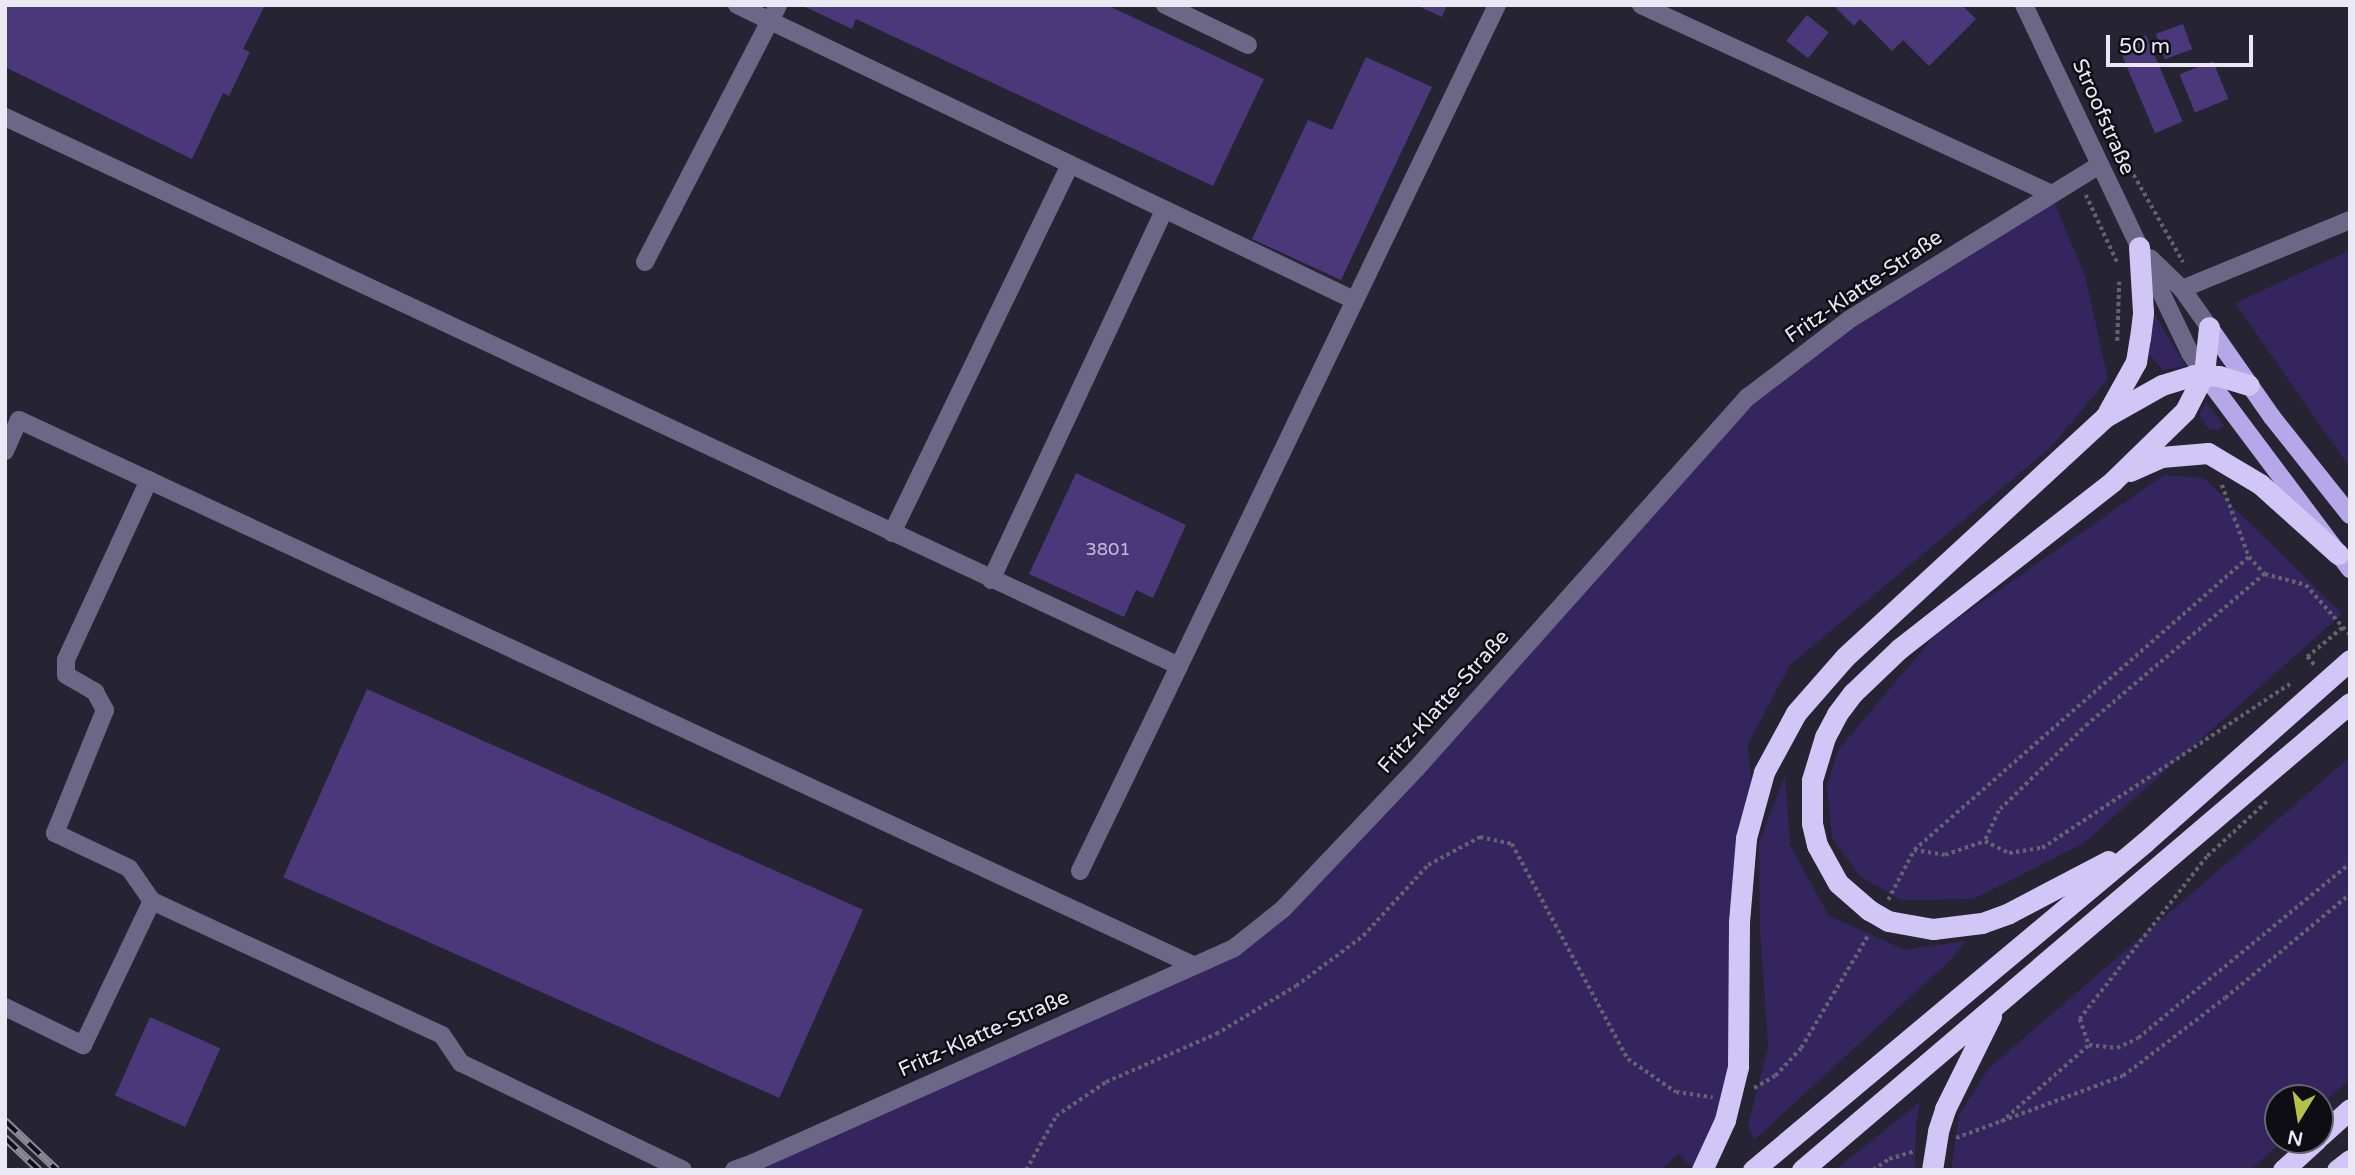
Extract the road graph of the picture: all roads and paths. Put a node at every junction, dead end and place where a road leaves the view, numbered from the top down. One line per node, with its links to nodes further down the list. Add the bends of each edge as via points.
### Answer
1 (737, 5): 6 (street)
2 (1165, 5): 7 (street)
3 (1497, 5): 21 (street)
4 (1641, 5): 13 (street)
5 (2024, 5): 11 (street, Stroofstraße)
6 (774, 13): 10 (street); 17 (street)
7 (1248, 45)
8 (2092, 100): 20 (path)
9 (5, 117): 32 (street)
10 (1070, 165): 14 (street); 32 (street)
11 (2099, 165): 12 (street, Fritz-Klatte-Straße); 16 (street, Stroofstraße)
12 (2078, 177): 13 (street, Fritz-Klatte-Straße); 18 (path)
13 (2051, 194): 53 (street, Fritz-Klatte-Straße, via 1850,319 1748,397 1416,769 1283,909 1234,948)
14 (1164, 210): 21 (street); 36 (street)
15 (2350, 220): 20 (street)
16 (2139, 247): 20 (street, Stroofstraße); 24 (street, Stroofstraße); 26 (highway, via 2143,312 2136,362)
17 (645, 262)
18 (2120, 267)
19 (2119, 279): 23 (path)
20 (2189, 286): 22 (street, Stroofstraße)
21 (1354, 300): 40 (street)
22 (2209, 327): 24 (highway); 25 (main road)
23 (2117, 343)
24 (2204, 374): 25 (highway); 26 (highway, via 2162,385); 30 (highway, via 2185,411); 34 (main road)
25 (2249, 385): 31 (main road)
26 (2105, 417): 70 (highway, bridge, via 1845,657 1796,713 1779,741 1753,804 1746,838 1739,922 1738,1067 1725,1120)
27 (5, 451): 29 (street, via 19,420)
28 (2218, 476): 33 (path)
29 (149, 480): 51 (street, via 66,660 66,675 95,692 105,710 55,833 129,868); 53 (street)
30 (2113, 481): 34 (highway, via 2161,457 2208,453 2260,484); 52 (highway, via 1899,649 1853,693 1825,737 1812,779 1817,845 1838,883)
31 (2350, 515)
32 (892, 533): 36 (street)
33 (2249, 557): 35 (path); 47 (path)
34 (2344, 562)
35 (2265, 574): 37 (path, via 2306,585); 45 (path, via 2088,724 1998,811)
36 (992, 580): 40 (street)
37 (2343, 627): 38 (path); 41 (path, via 2307,657)
38 (2350, 635)
39 (2350, 660): 41 (highway)
40 (1179, 666): 49 (street)
41 (2320, 674): 46 (highway)
42 (2291, 683): 45 (path, via 2042,848 2009,853)
43 (2348, 705): 54 (highway)
44 (2268, 802): 56 (path, via 2207,857 2080,1018)
45 (1985, 841): 47 (path, via 1945,855)
46 (2145, 842): 52 (highway, via 1982,923 1933,929); 71 (highway)
47 (1914, 850): 52 (path)
48 (2350, 863): 56 (path, via 2138,1038 2117,1048)
49 (1080, 871)
50 (2350, 894): 61 (path, via 2123,1076)
51 (152, 901): 55 (street, via 83,1045); 67 (street, via 442,1035 461,1063)
52 (1878, 916): 57 (path, via 1801,1048 1775,1076)
53 (1193, 965): 66 (street, Fritz-Klatte-Straße)
54 (1996, 1006): 62 (highway, via 1945,1109); 72 (highway)
55 (5, 1007)
56 (2089, 1045): 61 (path)
57 (1749, 1091)
58 (1725, 1095): 69 (path, via 1676,1092 1628,1059 1512,844 1480,837 1429,865 1363,936 1296,986 1216,1034 1107,1082 1056,1116)
59 (2350, 1109): 60 (highway)
60 (2334, 1123)
61 (1997, 1126): 62 (path)
62 (1943, 1136): 74 (highway, bridge)
63 (1925, 1148): 73 (path, via 1889,1159)
64 (2301, 1154): 75 (highway)
65 (2350, 1160): 76 (highway)
66 (752, 1166): 68 (street, Fritz-Klatte-Straße)
67 (683, 1170)
68 (734, 1170)
69 (1026, 1170)
70 (1702, 1170)
71 (1753, 1170)
72 (1802, 1170)
73 (1873, 1170)
74 (1932, 1170)
75 (2283, 1170)
76 (2337, 1170)

